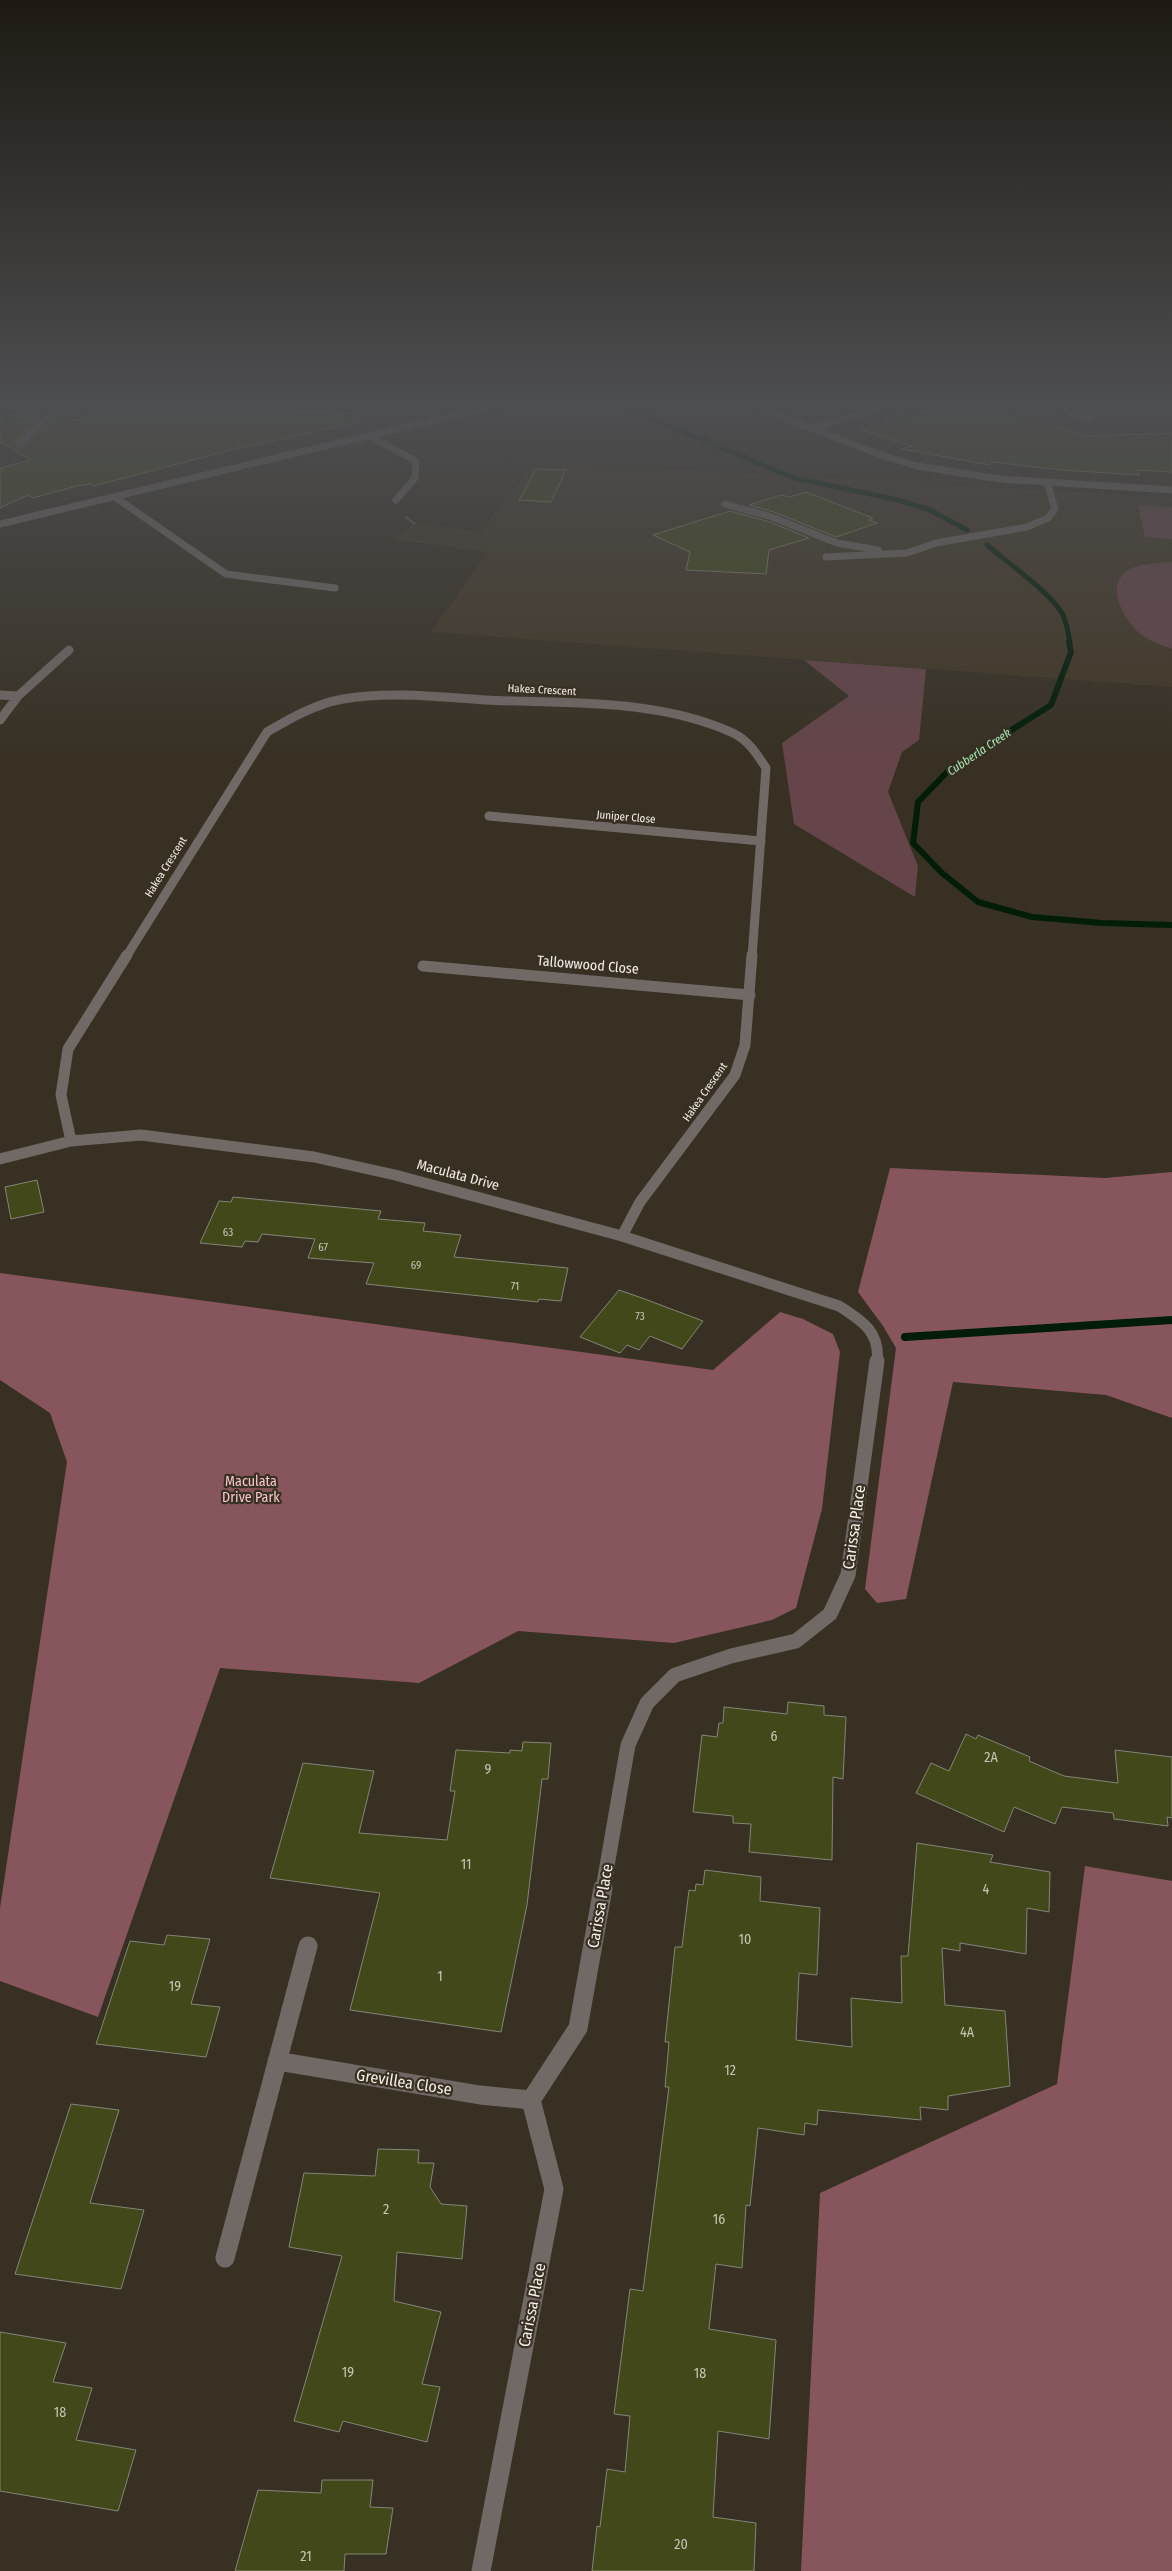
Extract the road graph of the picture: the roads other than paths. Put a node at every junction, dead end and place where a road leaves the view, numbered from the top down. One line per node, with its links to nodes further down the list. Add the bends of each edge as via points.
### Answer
1 (13, 521): 5 (street)
2 (150, 521): 8 (street, via 226,574)
3 (782, 521): 6 (street, via 837,543)
4 (1041, 521): 6 (street, via 1026,527 936,543)
5 (0, 524)
6 (907, 553): 7 (street)
7 (826, 557)
8 (335, 588)
9 (69, 650): 11 (street)
10 (0, 695): 11 (street)
11 (18, 696): 12 (street)
12 (0, 720)
13 (489, 816): 14 (street, Juniper Close)
14 (761, 841): 16 (street, Hakea Crescent); 17 (street, Hakea Crescent, via 766,768 753,748 735,734 702,721 639,709 412,696 343,699 310,708 267,732 258,744 68,1049 61,1078 61,1109)
15 (423, 966): 16 (street, Tallowwood Close)
16 (750, 995): 19 (street, Hakea Crescent, via 745,1046 735,1075 640,1202)
17 (71, 1141): 18 (street, Maculata Drive); 19 (street, Maculata Drive, via 141,1135 314,1157 395,1174)
18 (0, 1159)
19 (622, 1236): 20 (street, Maculata Drive, via 839,1306 866,1324)
20 (879, 1348): 23 (street, Carissa Place, via 848,1575 830,1614 796,1641 731,1656 675,1675 647,1703 628,1744 578,2028)
21 (308, 1946): 22 (street)
22 (277, 2061): 23 (street, Grevillea Close, via 480,2095); 24 (street)
23 (531, 2100): 25 (street, Carissa Place, via 554,2189)
24 (225, 2258)
25 (481, 2571)

